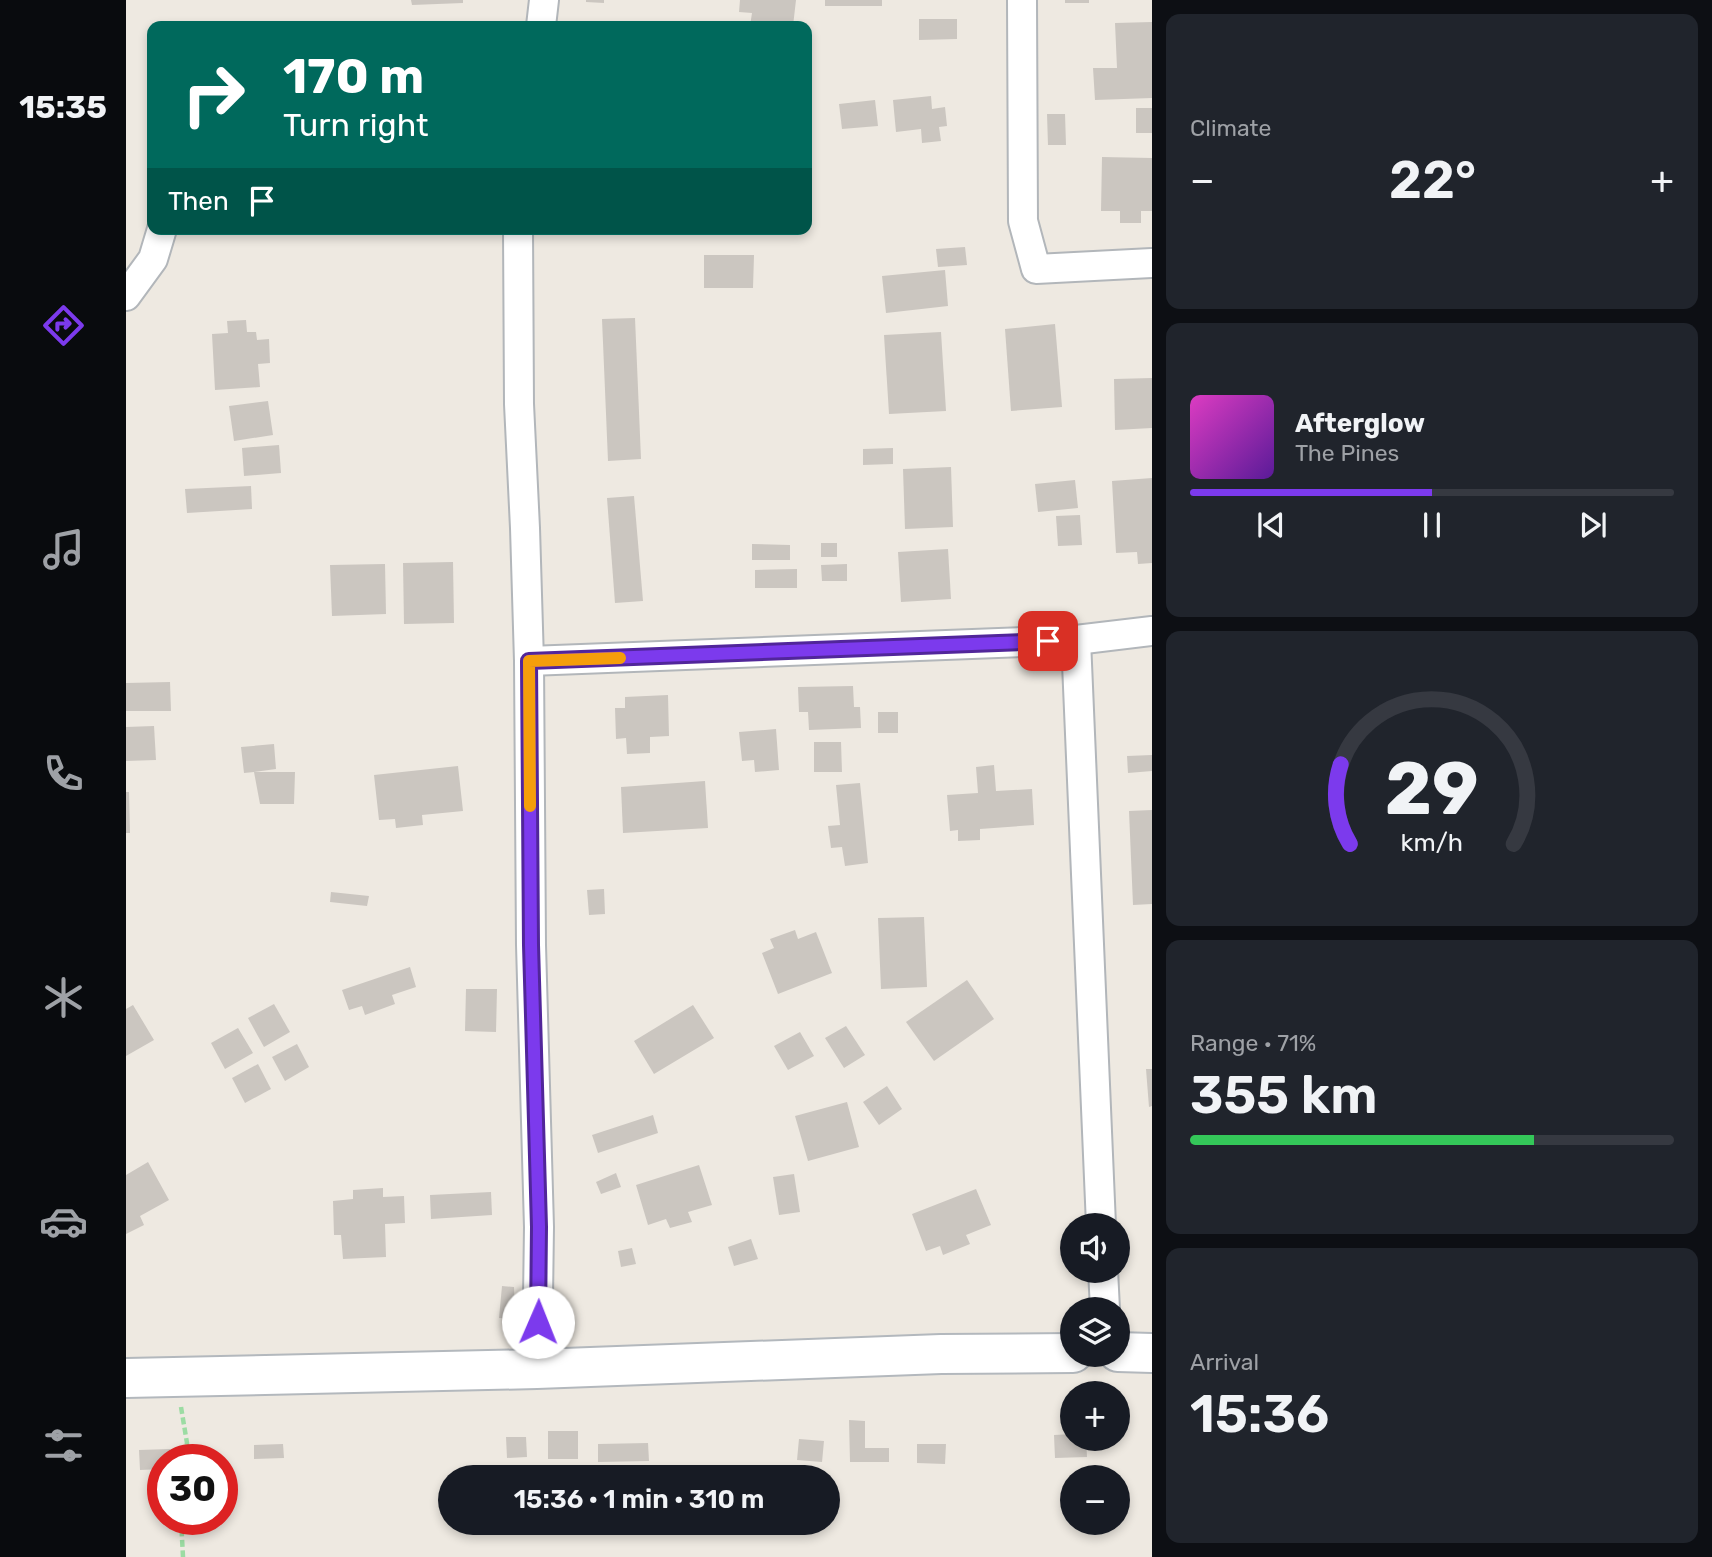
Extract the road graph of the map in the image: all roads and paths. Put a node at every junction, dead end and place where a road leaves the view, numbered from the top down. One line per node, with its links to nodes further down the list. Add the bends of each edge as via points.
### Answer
1 (544, 0): 3 (street)
2 (1022, 0): 6 (street, via 1023,221 1036,269)
3 (542, 21)
4 (160, 235): 7 (street, via 153,259)
5 (518, 235): 10 (street)
6 (1152, 263)
7 (126, 296)
8 (1152, 631): 9 (street)
9 (1076, 640): 10 (street); 11 (street)
10 (529, 661): 15 (street, via 539,1227)
11 (1100, 1213)
12 (1130, 1352): 14 (street)
13 (1060, 1353): 15 (street)
14 (1152, 1353)
15 (537, 1369): 16 (street)
16 (177, 1376): 17 (street); 18 (path)
17 (126, 1378)
18 (187, 1444)
19 (182, 1535): 20 (path)
20 (183, 1557)

